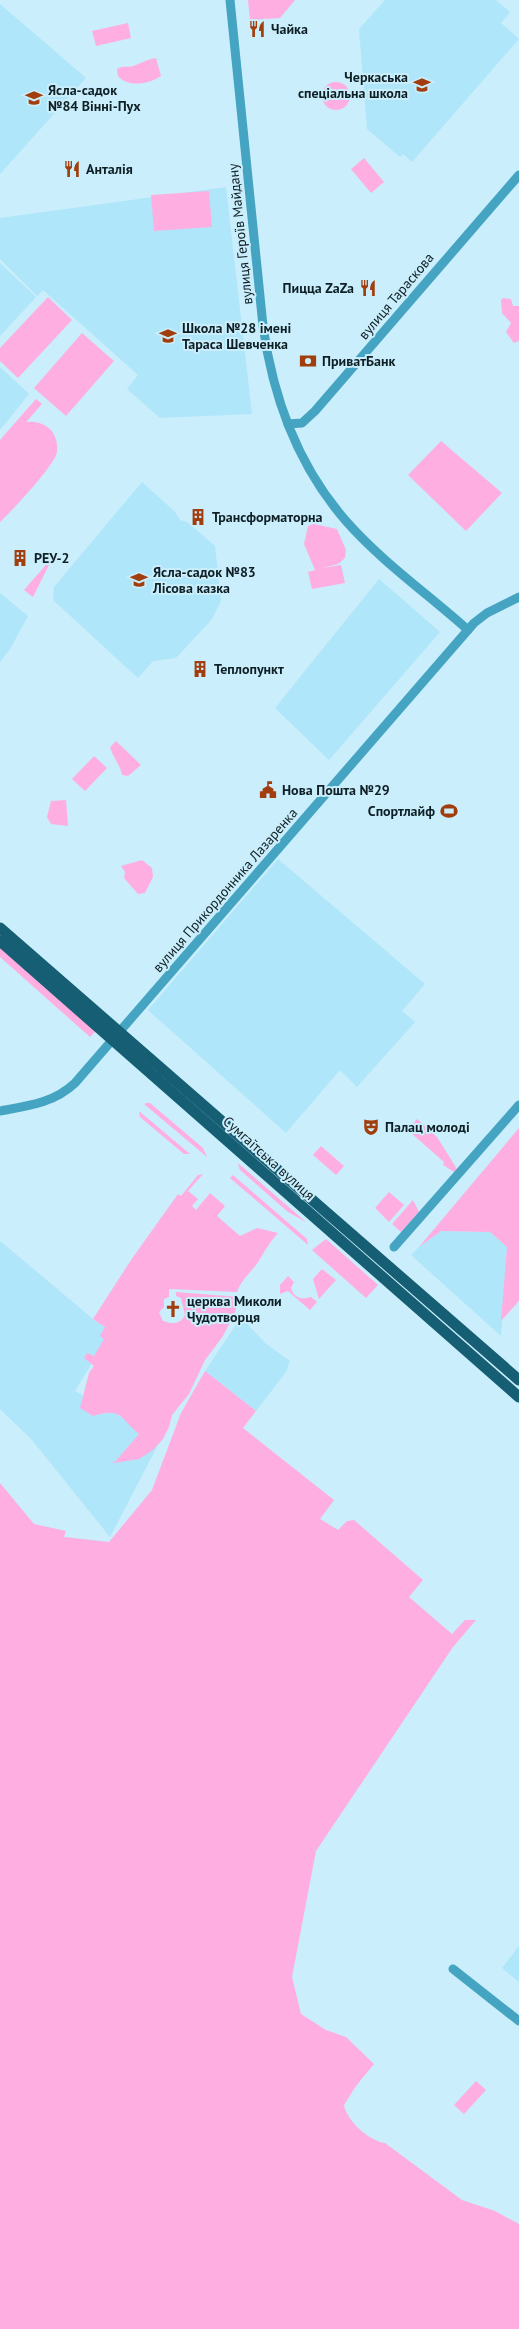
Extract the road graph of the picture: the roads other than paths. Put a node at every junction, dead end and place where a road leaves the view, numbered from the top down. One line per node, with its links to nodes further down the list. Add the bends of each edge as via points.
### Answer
1 (230, 0): 3 (street, вулиця Героїв Майдану, via 266,344 277,397)
2 (519, 176): 3 (street, вулиця Тараскова, via 314,413 302,423)
3 (288, 424): 5 (street, вулиця Героїв Майдану, via 311,476 346,521)
4 (519, 597): 5 (street, вулиця Прикордонника Лазаренка, via 487,613)
5 (468, 630): 8 (street, вулиця Прикордонника Лазаренка)
6 (0, 928): 8 (main road, Сумгаїтська вулиця)
7 (0, 941): 8 (main road, Сумгаїтська вулиця)
8 (117, 1037): 10 (street, вулиця Прикордонника Лазаренка, via 63,1093 42,1102); 12 (main road, Сумгаїтська вулиця); 13 (main road, Сумгаїтська вулиця)
9 (519, 1105): 11 (street)
10 (0, 1111)
11 (394, 1247)
12 (519, 1380)
13 (519, 1397)
14 (453, 1969): 15 (street)
15 (519, 2021)

